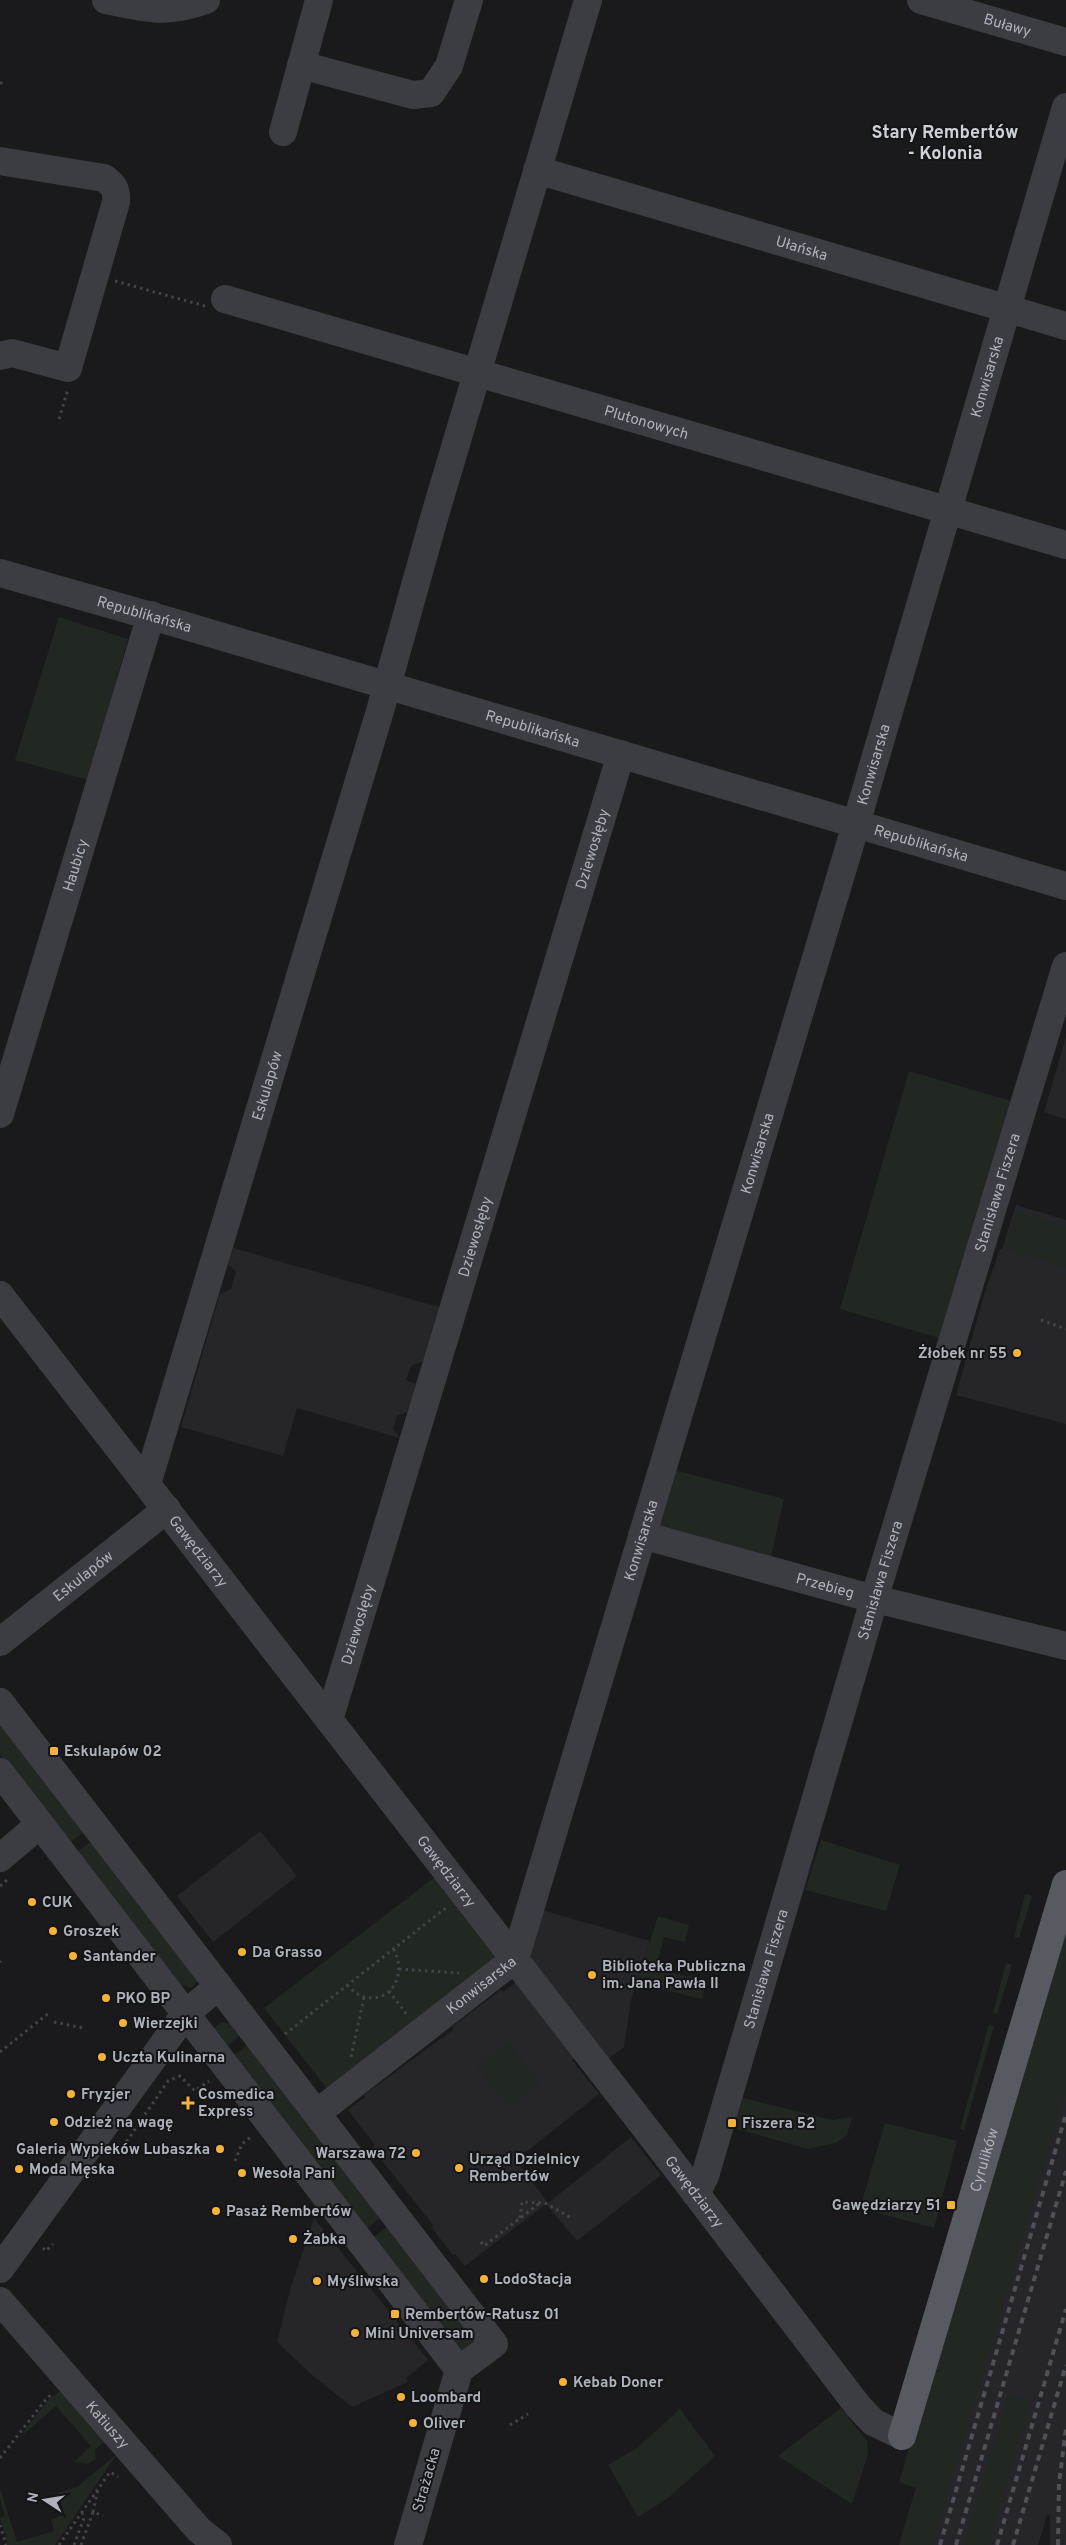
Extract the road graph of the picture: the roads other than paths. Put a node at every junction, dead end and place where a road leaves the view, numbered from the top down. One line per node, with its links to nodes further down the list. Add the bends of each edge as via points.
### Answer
1 (106, 0): 2 (street, via 154,10 181,8)
2 (206, 0)
3 (319, 0): 8 (street)
4 (469, 0): 8 (street, via 449,66 431,93 413,95)
5 (588, 0): 12 (street, Eskulapów)
6 (921, 0): 7 (street, Buławy)
7 (1066, 42)
8 (301, 65): 10 (street)
9 (1066, 106): 14 (street, Konwisarska)
10 (283, 132)
11 (0, 161): 16 (street, via 104,178 117,192 68,368)
12 (537, 170): 14 (street, Ułańska); 17 (street, Eskulapów)
13 (225, 299): 17 (street, Plutonowych)
14 (1008, 309): 15 (street, Ułańska); 18 (street, Konwisarska)
15 (1066, 326)
16 (6, 354)
17 (477, 373): 18 (street, Plutonowych); 22 (street, Eskulapów)
18 (949, 510): 19 (street, Plutonowych); 24 (street, Konwisarska)
19 (1066, 545)
20 (0, 573): 21 (street, Republikańska)
21 (151, 616): 22 (street, Republikańska); 28 (street, Haubicy)
22 (387, 686): 23 (street, Republikańska); 30 (street, Eskulapów)
23 (621, 754): 24 (street, Republikańska); 37 (street, Dziewosłęby)
24 (856, 824): 25 (street, Republikańska); 32 (street, Konwisarska)
25 (1066, 886)
26 (1066, 966): 27 (street, Stanisława Fiszera)
27 (1060, 1008): 33 (street, Stanisława Fiszera)
28 (0, 1114)
29 (0, 1295): 30 (street, Gawędziarzy)
30 (147, 1484): 31 (street, Gawędziarzy)
31 (167, 1510): 34 (street, Eskulapów); 37 (street, Gawędziarzy)
32 (642, 1535): 33 (street, Przebieg); 42 (street, Konwisarska)
33 (875, 1598): 35 (street, Przebieg); 46 (street, Stanisława Fiszera, via 705,2176)
34 (0, 1642)
35 (1066, 1646)
36 (0, 1702): 43 (street)
37 (329, 1720): 42 (street, Gawędziarzy)
38 (0, 1772): 39 (street)
39 (40, 1824): 40 (street); 44 (street)
40 (0, 1858)
41 (1066, 1884): 50 (main road, Cyrulików)
42 (515, 1959): 45 (street, Konwisarska); 46 (street, Gawędziarzy)
43 (219, 1986): 44 (street); 45 (street)
44 (186, 2013): 47 (street); 49 (street)
45 (317, 2113): 49 (street, via 494,2344)
46 (696, 2194): 50 (street, Gawędziarzy, via 858,2406 873,2422)
47 (0, 2269)
48 (0, 2301): 51 (street, Katiuszy, via 199,2530)
49 (459, 2370): 52 (street, Strażacka)
50 (902, 2436)
51 (218, 2545)
52 (408, 2545)

